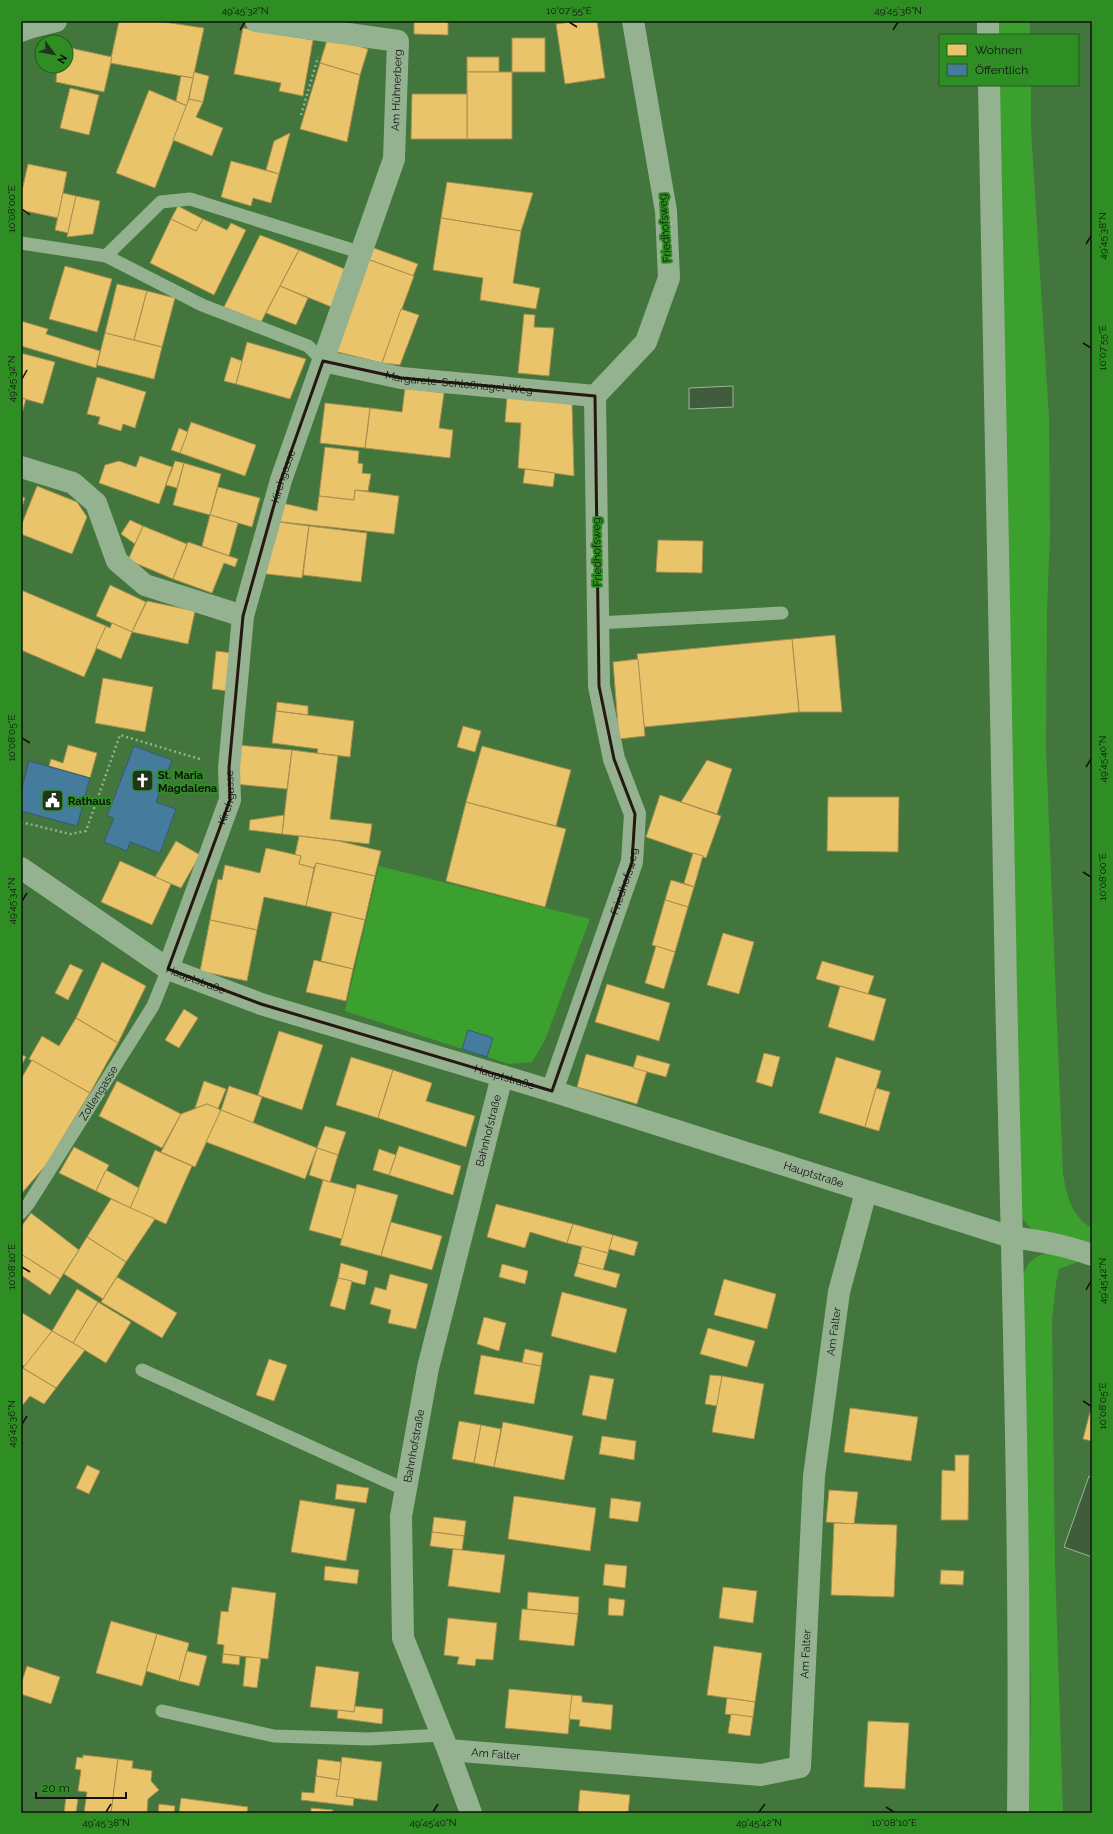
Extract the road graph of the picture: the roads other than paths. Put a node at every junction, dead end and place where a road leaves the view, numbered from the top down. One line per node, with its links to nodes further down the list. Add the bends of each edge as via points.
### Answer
1 (56, 21): 5 (street)
2 (256, 21): 9 (street, Am Hühnerberg, via 398,41 394,159)
3 (633, 21): 12 (street, Friedhofsweg, via 666,211 668,278 646,342)
4 (988, 21): 6 (street)
5 (21, 31)
6 (988, 34)
7 (989, 86): 23 (street)
8 (21, 243): 10 (lane)
9 (362, 253): 10 (lane, via 190,199 161,202); 11 (street, Am Hühnerberg)
10 (106, 256): 11 (lane, via 202,306 308,346)
11 (323, 361): 12 (street, Margarete-Schloßnagel-Weg, via 401,378); 15 (street, Kirchgasse, via 281,480)
12 (595, 396): 16 (street, Friedhofsweg)
13 (21, 467): 15 (street, via 74,483 96,503 117,561 145,585)
14 (782, 613): 16 (lane)
15 (243, 616): 18 (street, Kirchgasse, via 229,768 230,800)
16 (598, 623): 20 (street, Friedhofsweg, via 599,686 614,758 635,814 632,862)
17 (21, 868): 18 (street, Hauptstraße)
18 (168, 969): 19 (street, Hauptstraße, via 261,1004); 22 (lane, Zollengasse, via 153,1006)
19 (502, 1076): 20 (street, Hauptstraße); 26 (street, Bahnhofstraße, via 428,1368)
20 (552, 1091): 21 (street, Hauptstraße)
21 (866, 1192): 23 (street, Hauptstraße); 28 (street, Am Falter, via 839,1292 814,1476 800,1768 761,1775)
22 (21, 1213)
23 (1011, 1237): 24 (street, Hauptstraße, via 1071,1247); 30 (street, via 1016,1413)
24 (1092, 1255)
25 (142, 1370): 26 (lane)
26 (406, 1490): 28 (street, Bahnhofstraße, via 401,1516 403,1638)
27 (162, 1711): 28 (lane, via 274,1736)
28 (445, 1743): 29 (street, Bahnhofstraße)
29 (471, 1813)
30 (1018, 1813)

